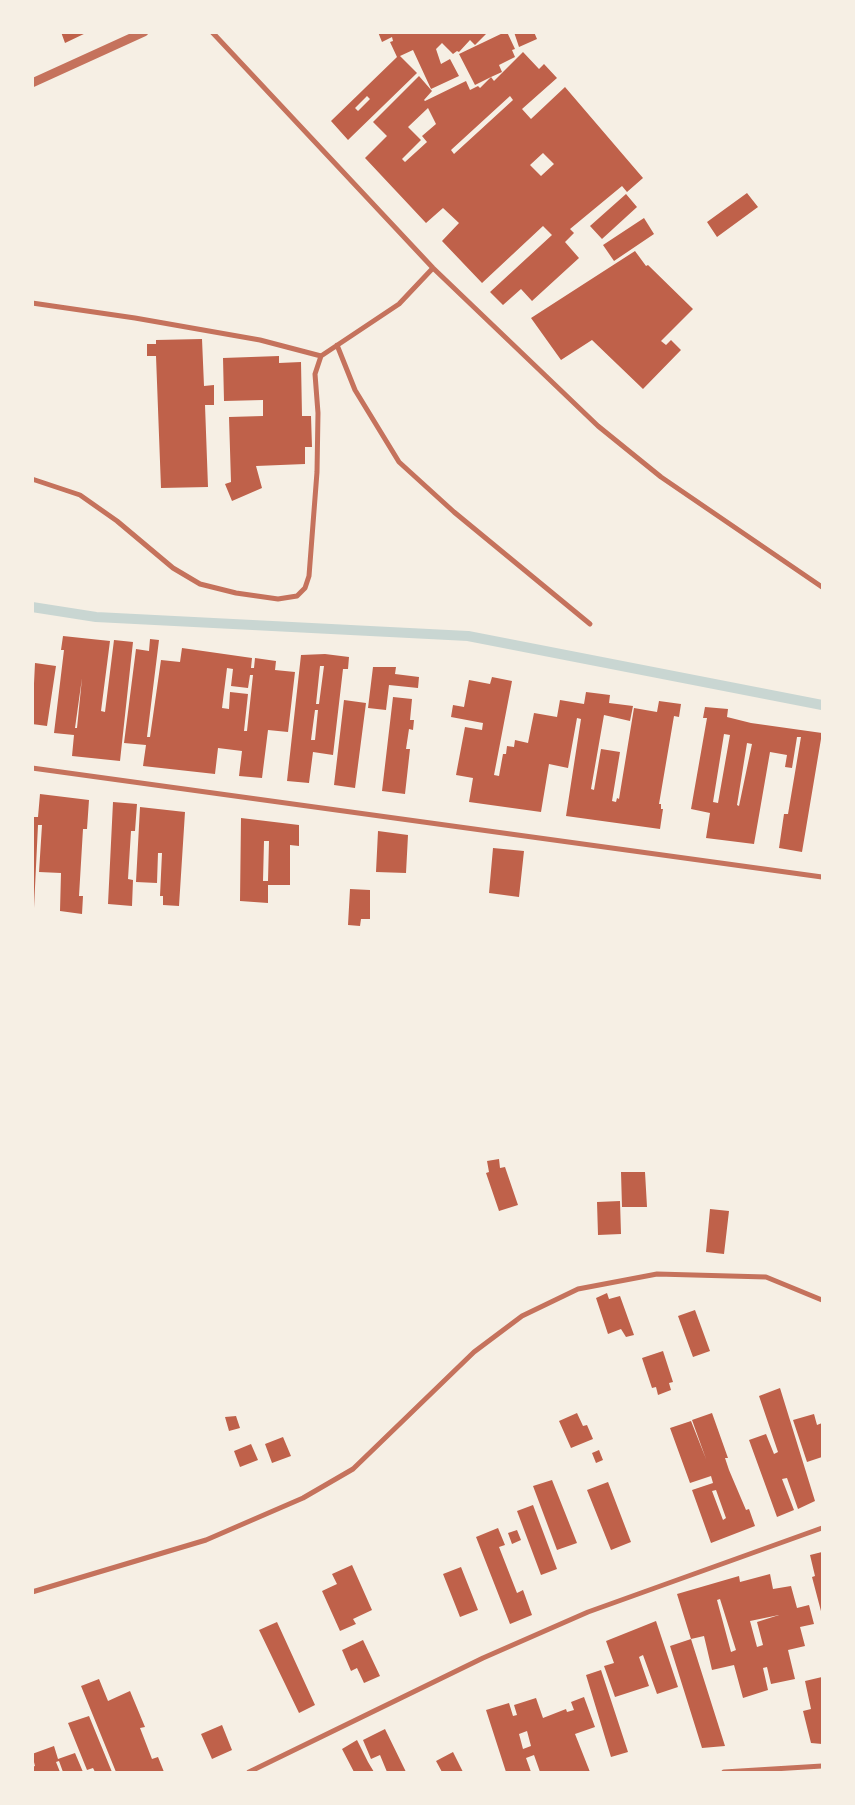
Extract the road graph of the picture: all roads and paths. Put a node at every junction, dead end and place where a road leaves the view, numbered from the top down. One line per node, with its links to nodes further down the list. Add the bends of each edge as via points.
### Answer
1 (144, 32): 3 (street)
2 (212, 32): 4 (street)
3 (32, 84)
4 (433, 268): 6 (street, via 399,304); 9 (street, via 598,426 661,477)
5 (32, 304): 7 (street, via 260,340)
6 (337, 345): 7 (street); 10 (street, via 355,390 399,462 454,512)
7 (322, 356): 8 (street, via 315,374 318,413 309,576 305,588 297,596 278,599 200,584 173,568 80,495)
8 (32, 479)
9 (822, 587)
10 (590, 624)
11 (32, 768): 12 (street)
12 (822, 877)
13 (822, 1300): 15 (street, via 766,1277 658,1274 578,1290 522,1316 474,1352 354,1469 303,1498 206,1540)
14 (822, 1528): 17 (street, via 580,1616 483,1658)
15 (32, 1592)
16 (822, 1766): 18 (street)
17 (249, 1772)
18 (724, 1772)

